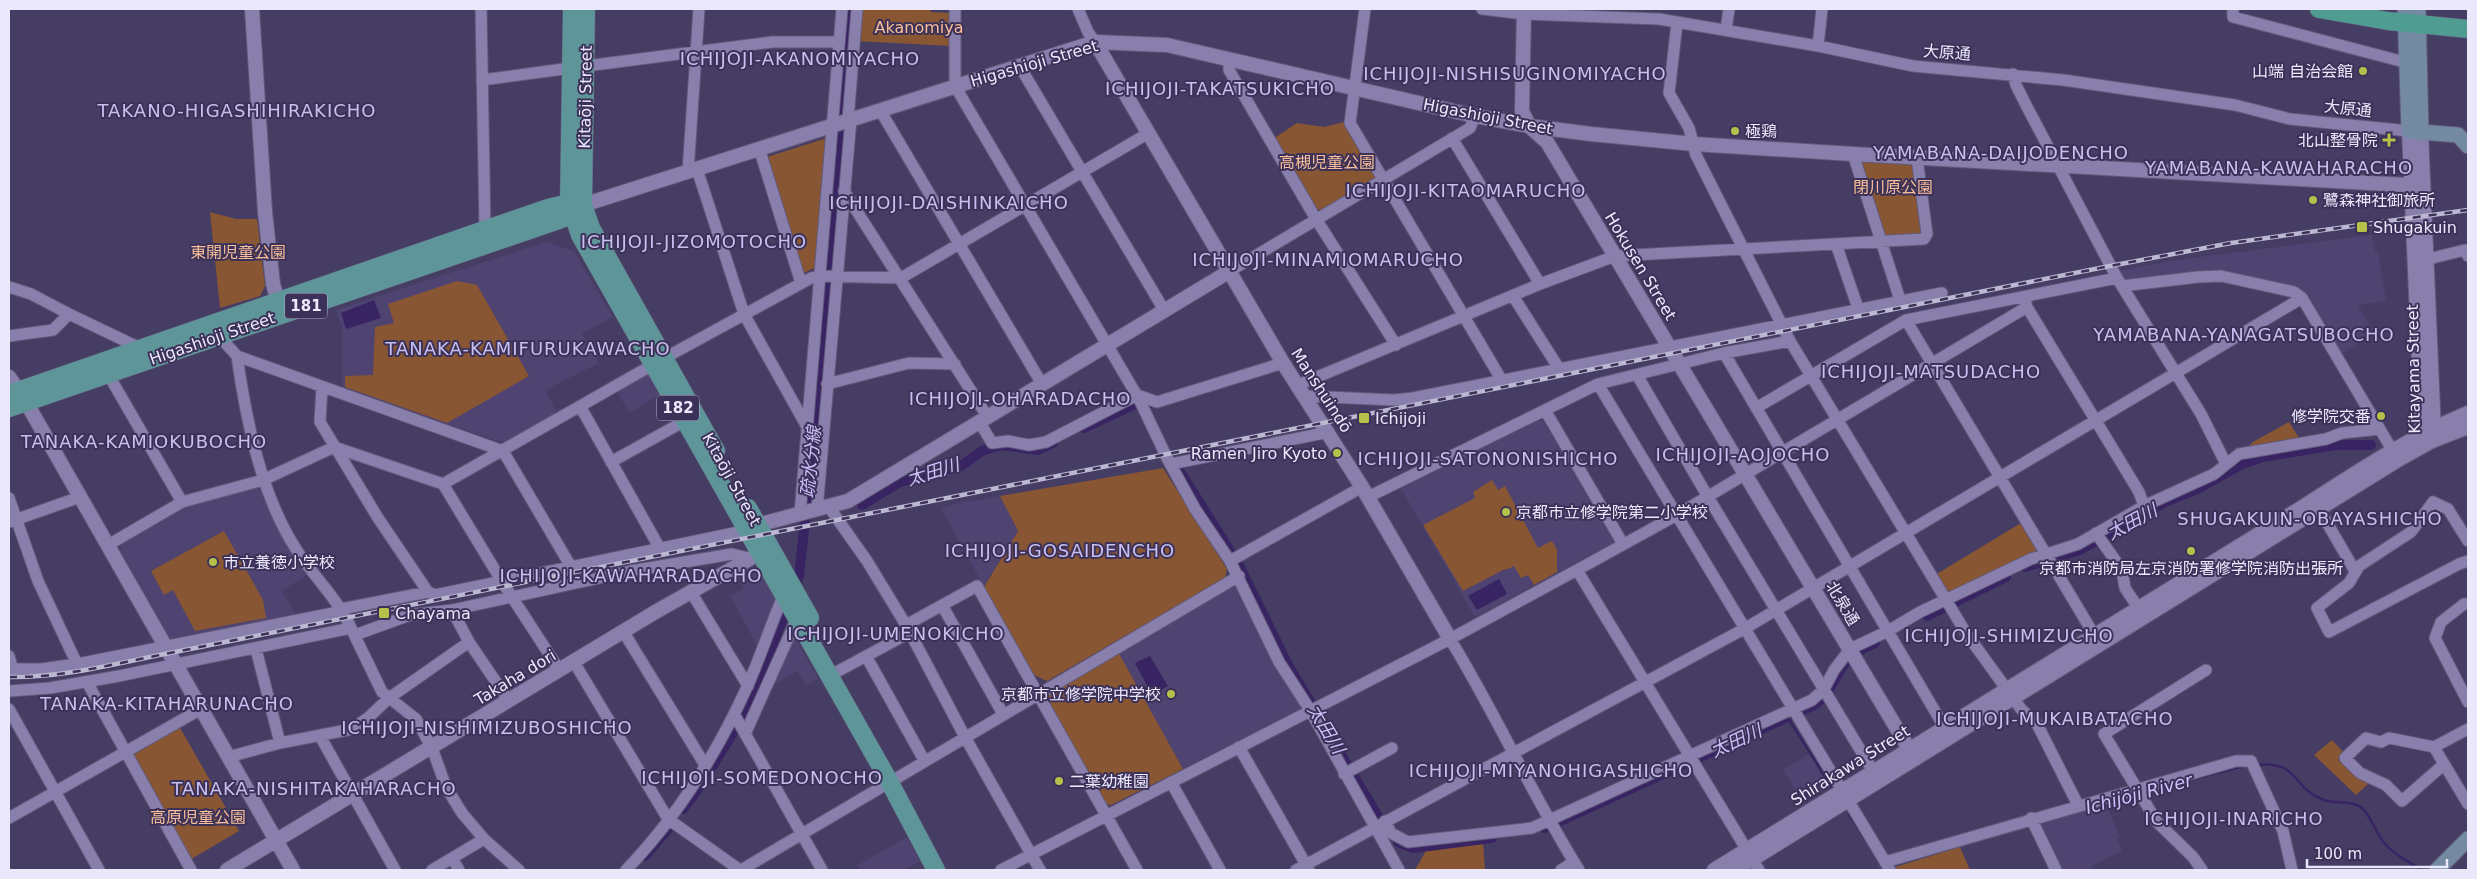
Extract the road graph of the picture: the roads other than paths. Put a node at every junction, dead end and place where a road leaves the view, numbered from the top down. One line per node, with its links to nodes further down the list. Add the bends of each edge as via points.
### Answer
1 (252, 9): 76 (street, via 265,212 272,284)
2 (482, 9): 31 (street)
3 (572, 9): 29 (main road)
4 (586, 9): 29 (main road, Kitaōji Street)
5 (699, 9): 25 (street)
6 (842, 9): 22 (street)
7 (857, 9): 36 (street)
8 (955, 9): 32 (street)
9 (1078, 9): 23 (street, Manshuindō)
10 (1365, 9): 33 (street)
11 (1482, 9): 16 (street, 大原通)
12 (1729, 9): 21 (street)
13 (1822, 9): 24 (street)
14 (2233, 9): 27 (street, via 2233,17)
15 (2319, 9): 18 (highway)
16 (1524, 11): 17 (street, 大原通); 37 (street, via 1522,111)
17 (1569, 12): 19 (street, 大原通)
18 (2412, 16): 20 (highway); 27 (main road, Kitayama Street); 38 (main road, Kitayama Street)
19 (1677, 23): 21 (street, 大原通); 42 (street, via 1669,93 1689,128)
20 (2466, 28)
21 (1726, 30): 24 (street, 大原通)
22 (839, 42): 25 (street, via 772,42); 36 (street)
23 (1095, 42): 26 (street, Higashioji Street, via 1167,45); 28 (street, Higashioji Street); 39 (street, Manshuindō)
24 (1818, 46): 30 (street, 大原通, via 1913,66)
25 (696, 53): 29 (street); 47 (street)
26 (1229, 59): 33 (street, Higashioji Street); 54 (street, via 1229,70)
27 (2408, 63): 38 (main road, Kitayama Street)
28 (1019, 65): 32 (street, Higashioji Street); 48 (street)
29 (578, 67): 31 (street); 53 (main road, Kitaōji Street)
30 (2013, 74): 38 (street, 大原通, via 2235,106 2290,119); 46 (street)
31 (482, 80): 55 (street)
32 (955, 86): 34 (street, Higashioji Street); 52 (street)
33 (1353, 88): 35 (street, Higashioji Street); 49 (street, via 1350,123)
34 (880, 110): 36 (street, Higashioji Street); 58 (street)
35 (1475, 116): 37 (street, Higashioji Street); 40 (street, via 1470,128)
36 (843, 122): 43 (street, Higashioji Street); 51 (street); 64 (street)
37 (1529, 126): 42 (street, Higashioji Street); 60 (street, Hokusen Street, via 1547,142)
38 (2415, 131): 41 (main road); 50 (street, Kitayama Street)
39 (1147, 134): 48 (street); 63 (street, Manshuindō)
40 (1452, 138): 49 (street); 69 (street)
41 (2465, 139)
42 (1694, 144): 44 (street, Higashioji Street); 59 (street, via 1696,155)
43 (759, 148): 47 (street, Higashioji Street); 68 (street)
44 (1853, 154): 45 (street, Higashioji Street); 56 (street)
45 (1917, 158): 46 (street, Higashioji Street); 56 (street, via 1928,234 1924,239)
46 (2059, 166): 50 (street, Higashioji Street); 67 (street)
47 (693, 170): 53 (street, Higashioji Street); 80 (street)
48 (1082, 173): 52 (street); 78 (street)
49 (1384, 179): 54 (street); 81 (street)
50 (2417, 186): 62 (street, Kitayama Street)
51 (844, 191): 65 (street); 66 (street)
52 (1026, 206): 58 (street); 87 (street)
53 (575, 208): 55 (main road, Higashioji Street / 181); 76 (main road, Higashioji Street / 181); 93 (main road, Kitaōji Street / 182, via 591,228)
54 (1316, 219): 63 (street); 88 (street)
55 (485, 229): 76 (main road, Higashioji Street / 181)
56 (1881, 242): 57 (street); 74 (street)
57 (1836, 244): 59 (street); 77 (street)
58 (960, 245): 66 (street); 105 (street)
59 (1744, 249): 60 (street); 83 (street)
60 (1615, 256): 69 (street); 89 (street, Hokusen Street)
61 (2468, 256): 62 (street, via 2465,250)
62 (2421, 260): 121 (street, Kitayama Street); 125 (street, Kitayama Street)
63 (1230, 271): 78 (street); 94 (street, Manshuindō)
64 (821, 276): 65 (street); 68 (street); 120 (street)
65 (836, 277): 66 (street); 104 (street)
66 (901, 278): 95 (street)
67 (2119, 282): 73 (street, via 2221,276 2286,290); 75 (street); 99 (street)
68 (801, 283): 80 (street)
69 (1540, 284): 72 (street)
70 (9, 287): 79 (street, via 31,294)
71 (1942, 293): 74 (street)
72 (1514, 296): 81 (street); 98 (street)
73 (2302, 298): 99 (street); 123 (street)
74 (1901, 302): 77 (street)
75 (2026, 302): 82 (street); 96 (street); 119 (street)
76 (280, 308): 84 (main road, Higashioji Street / 181)
77 (1858, 308): 83 (street)
78 (1164, 310): 87 (street)
79 (69, 314): 85 (street, via 53,330); 90 (street)
80 (744, 314): 93 (street); 120 (street)
81 (1465, 316): 88 (street); 103 (street)
82 (1906, 320): 96 (street); 102 (street)
83 (1782, 325): 86 (street); 89 (street)
84 (217, 330): 90 (main road, Higashioji Street / 181); 92 (street); 100 (main road, Higashioji Street / 181)
85 (9, 336)
86 (1790, 341): 91 (street); 102 (street)
87 (1106, 344): 105 (street); 110 (street)
88 (1396, 345): 109 (street)
89 (1670, 347): 97 (street, Hokusen Street); 98 (street)
90 (140, 348): 108 (main road, Higashioji Street / 181)
91 (1724, 353): 97 (street); 113 (street)
92 (237, 356): 107 (street); 135 (street)
93 (659, 361): 111 (street); 116 (main road, Kitaōji Street / 182)
94 (1283, 363): 109 (street, Manshuindō); 110 (street, via 1157,402)
95 (955, 364): 104 (street, via 909,363); 117 (street)
96 (1932, 364): 118 (street); 134 (street)
97 (1680, 366): 101 (street); 133 (street, Hokusen Street)
98 (1558, 368): 103 (street)
99 (2175, 372): 119 (street); 132 (street)
100 (108, 374): 108 (main road, Higashioji Street / 181); 141 (street)
101 (1637, 375): 106 (street); 139 (street)
102 (1811, 376): 113 (street); 118 (street)
103 (1501, 379): 109 (street, via 1403,399)
104 (827, 384): 144 (street)
105 (1042, 384): 117 (street)
106 (1598, 384): 114 (street); 145 (street)
107 (322, 387): 126 (street, via 320,422); 127 (street)
108 (16, 391): 112 (main road, Higashioji Street / 181); 138 (street)
109 (1302, 391): 124 (street, Manshuindō)
110 (1140, 401): 117 (street, via 1046,442 1029,445 992,444); 131 (street)
111 (580, 406): 127 (street); 130 (street)
112 (9, 408)
113 (1756, 408): 128 (street)
114 (1545, 410): 137 (street); 151 (street)
115 (2468, 413): 121 (street)
116 (691, 418): 130 (street); 147 (main road, Kitaōji Street / 182)
117 (983, 418): 144 (street, via 848,501)
118 (1837, 419): 128 (street); 148 (street)
119 (2095, 420): 134 (street); 142 (street)
120 (806, 425): 144 (street)
121 (2435, 427): 125 (street, Kitayama Street)
122 (2468, 427): 125 (street, Shirakawa Street)
123 (2380, 429): 129 (street); 132 (street, via 2342,433 2326,439 2239,454)
124 (1329, 432): 131 (street); 137 (street, Manshuindō)
125 (2427, 437): 129 (street, Shirakawa Street)
126 (334, 447): 135 (street); 136 (street); 165 (street)
127 (503, 451): 136 (street); 158 (street)
128 (1782, 452): 133 (street); 159 (street)
129 (2395, 454): 143 (street, Shirakawa Street); 175 (street, Shirakawa Street)
130 (611, 462): 153 (street)
131 (1175, 463): 156 (street, via 1195,509)
132 (2226, 464): 142 (street, via 2214,474)
133 (1746, 474): 139 (street); 164 (street, 北泉通)
134 (2000, 477): 148 (street); 155 (street)
135 (262, 480): 141 (street); 172 (street, via 296,549)
136 (443, 484): 163 (street)
137 (1365, 492): 156 (street); 181 (street, Manshuindō)
138 (80, 497): 146 (street); 152 (street)
139 (1708, 497): 145 (street); 174 (street)
140 (9, 498): 146 (street)
141 (182, 502): 152 (street)
142 (2144, 506): 149 (street)
143 (2319, 508): 161 (street); 175 (street, Shirakawa Street)
144 (813, 511): 147 (street); 176 (street, via 868,561)
145 (1675, 516): 151 (street); 177 (street)
146 (13, 521): 190 (street)
147 (752, 526): 153 (street, via 734,533); 154 (main road, Kitaōji Street / 182)
148 (1905, 532): 159 (street); 169 (street)
149 (2096, 533): 155 (street, via 2078,544); 175 (street, via 2122,570 2125,588)
150 (2468, 541): 161 (street, via 2448,509 2432,502 2411,532)
151 (1623, 544): 160 (street)
152 (108, 545): 184 (street)
153 (658, 547): 158 (street)
154 (759, 552): 166 (street, Takaha dori); 167 (street, via 632,572); 168 (main road, Kitaōji Street / 182)
155 (2046, 553): 169 (street); 182 (street)
156 (1233, 559): 162 (street)
157 (2468, 562): 161 (street, via 2329,632 2317,608 2349,583)
158 (570, 566): 163 (street)
159 (1849, 566): 164 (street); 180 (street)
160 (1577, 570): 181 (street); 197 (street)
161 (2355, 571)
162 (1239, 576): 200 (street); 206 (street, via 1279,662)
163 (501, 580): 165 (street, via 435,595); 167 (street)
164 (1813, 587): 174 (street); 186 (street, 北泉通)
165 (428, 592): 172 (street)
166 (691, 592): 179 (street, Takaha dori); 198 (street)
167 (512, 597): 173 (street); 193 (street)
168 (792, 599): 195 (main road, Kitaōji Street / 182); 198 (street); 211 (street)
169 (1949, 604): 180 (street, via 1920,612); 202 (street)
170 (2468, 604): 205 (street, via 2441,622 2435,638)
171 (942, 605): 176 (street); 200 (street, via 977,586); 210 (street)
172 (341, 609): 178 (street); 184 (street)
173 (452, 610): 178 (street, via 410,615); 183 (street)
174 (1776, 610): 177 (street); 201 (street)
175 (2141, 613): 182 (street, Shirakawa Street)
176 (907, 629): 188 (street); 215 (street)
177 (1744, 629): 197 (street); 209 (street)
178 (353, 631): 185 (street); 203 (street, via 382,692)
179 (623, 631): 189 (street, Takaha dori); 227 (street)
180 (1888, 631): 186 (street); 213 (street)
181 (1450, 639): 206 (street); 222 (street, Manshuindō, via 1472,674)
182 (2098, 640): 202 (street, Shirakawa Street)
183 (469, 642): 203 (street); 204 (street)
184 (165, 645): 190 (street); 191 (street)
185 (256, 649): 191 (street); 216 (street)
186 (1852, 653): 201 (street, via 1834,670); 223 (street, 北泉通)
187 (9, 656): 192 (street)
188 (866, 656): 195 (street); 226 (street)
189 (574, 662): 193 (street, Takaha dori); 242 (street)
190 (76, 664): 192 (street)
191 (176, 664): 196 (street); 208 (street)
192 (11, 670)
193 (560, 670): 204 (street, Takaha dori)
194 (2206, 670): 233 (street, via 2104,734)
195 (834, 673): 231 (main road, Kitaōji Street / 182)
196 (87, 682): 199 (street); 221 (street)
197 (1645, 682): 222 (street); 225 (street)
198 (748, 686): 211 (street)
199 (9, 691)
200 (1039, 692): 210 (street); 239 (street)
201 (1826, 693): 209 (street); 230 (street)
202 (2010, 694): 213 (street, Shirakawa Street); 238 (street, via 2037,724)
203 (389, 698): 214 (street, via 352,729); 219 (street, via 416,719)
204 (508, 701): 219 (street, Takaha dori)
205 (2468, 702)
206 (1314, 708): 217 (street); 229 (street)
207 (9, 709): 234 (street)
208 (201, 709): 221 (street); 224 (street)
209 (1793, 713): 225 (street); 236 (street)
210 (1003, 714): 215 (street)
211 (739, 723): 227 (street); 245 (street)
212 (2468, 729): 218 (street)
213 (1948, 732): 223 (street, Shirakawa Street)
214 (320, 736): 216 (street); 235 (street)
215 (965, 736): 226 (street); 249 (street)
216 (280, 743): 224 (street)
217 (1239, 747): 232 (street); 254 (street)
218 (2434, 747): 228 (street); 228 (street, via 2389,738 2381,742 2366,738 2345,758 2360,773 2386,785 2402,801)
219 (432, 748): 235 (street, Takaha dori); 246 (street, via 446,787)
220 (1392, 748): 229 (street)
221 (126, 752): 234 (street); 257 (street)
222 (1512, 754): 243 (street); 244 (street, Manshuindō)
223 (1912, 754): 230 (street, Shirakawa Street); 236 (street, Shirakawa Street)
224 (228, 757): 248 (street)
225 (1692, 759): 244 (street); 251 (street)
226 (924, 760): 231 (street)
227 (705, 765): 242 (street)
228 (2444, 765): 237 (street)
229 (1349, 771): 243 (street)
230 (1873, 771): 236 (street, Shirakawa Street)
231 (894, 778): 245 (street); 267 (main road, Kitaōji Street / 182); 268 (main road, Kitaōji Street / 182)
232 (1171, 782): 239 (street); 272 (street)
233 (2136, 788): 238 (street); 255 (street, via 2157,822 2193,857); 278 (street, via 2236,761 2251,761 2283,831)
234 (56, 791): 240 (street); 256 (street)
235 (352, 795): 248 (street, Takaha dori); 260 (street)
236 (1844, 796): 251 (street, Shirakawa Street); 253 (street)
237 (2468, 804)
238 (2078, 805): 241 (street)
239 (1106, 815): 249 (street); 271 (street)
240 (9, 818)
241 (2031, 818): 253 (street); 277 (street)
242 (671, 821): 264 (street); 265 (street)
243 (1380, 824): 244 (street, via 1408,842); 254 (street); 273 (street)
244 (1550, 825): 252 (street, Manshuindō)
245 (801, 834): 265 (street); 266 (street)
246 (484, 839): 250 (street); 263 (street)
247 (2468, 839): 279 (main road)
248 (276, 841): 258 (street, Takaha dori); 259 (street)
249 (1031, 854): 269 (street); 270 (street)
250 (452, 858): 261 (street); 262 (street)
251 (1753, 860): 275 (street, Shirakawa Street); 276 (street, Shirakawa Street)
252 (1577, 866): 274 (street)
253 (1887, 866)
254 (1304, 868)
255 (2198, 869)
256 (99, 870)
257 (191, 870)
258 (227, 870)
259 (293, 870)
260 (395, 870)
261 (432, 870)
262 (459, 870)
263 (519, 870)
264 (626, 870)
265 (741, 870)
266 (822, 870)
267 (936, 870)
268 (950, 870)
269 (1001, 870)
270 (1040, 870)
271 (1137, 870)
272 (1220, 870)
273 (1399, 870)
274 (1561, 870)
275 (1714, 870)
276 (1735, 870)
277 (2056, 870)
278 (2292, 870)
279 (2437, 870)

